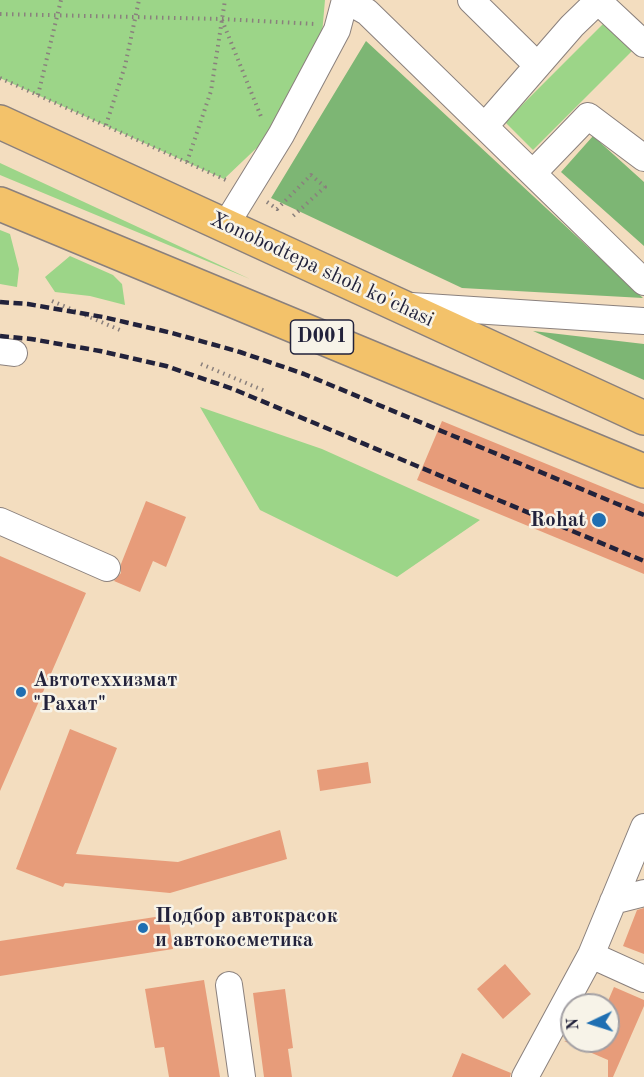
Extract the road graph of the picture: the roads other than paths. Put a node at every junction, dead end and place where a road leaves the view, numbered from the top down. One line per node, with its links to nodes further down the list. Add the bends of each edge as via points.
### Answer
1 (345, 0): 6 (street, via 367,12); 10 (street, via 337,30 274,147)
2 (471, 0): 4 (street)
3 (644, 44): 4 (street, via 598,1)
4 (537, 64): 6 (street)
5 (0, 122): 10 (highway, Xonobodtepa shoh ko'chasi)
6 (485, 126): 8 (street)
7 (644, 158): 8 (street, via 588,116)
8 (533, 173): 11 (street)
9 (0, 204): 15 (highway, D001)
10 (225, 226): 12 (highway, Xonobodtepa shoh ko'chasi)
11 (644, 282)
12 (400, 306): 13 (street); 14 (highway, Xonobodtepa shoh ko'chasi)
13 (644, 321)
14 (644, 418)
15 (644, 471)
16 (0, 521): 17 (street)
17 (107, 568)
18 (644, 827): 20 (street)
19 (644, 893): 20 (street)
20 (613, 901): 21 (street)
21 (591, 955): 22 (street); 25 (street)
22 (644, 979)
23 (229, 985): 24 (street)
24 (242, 1077)
25 (525, 1077)

